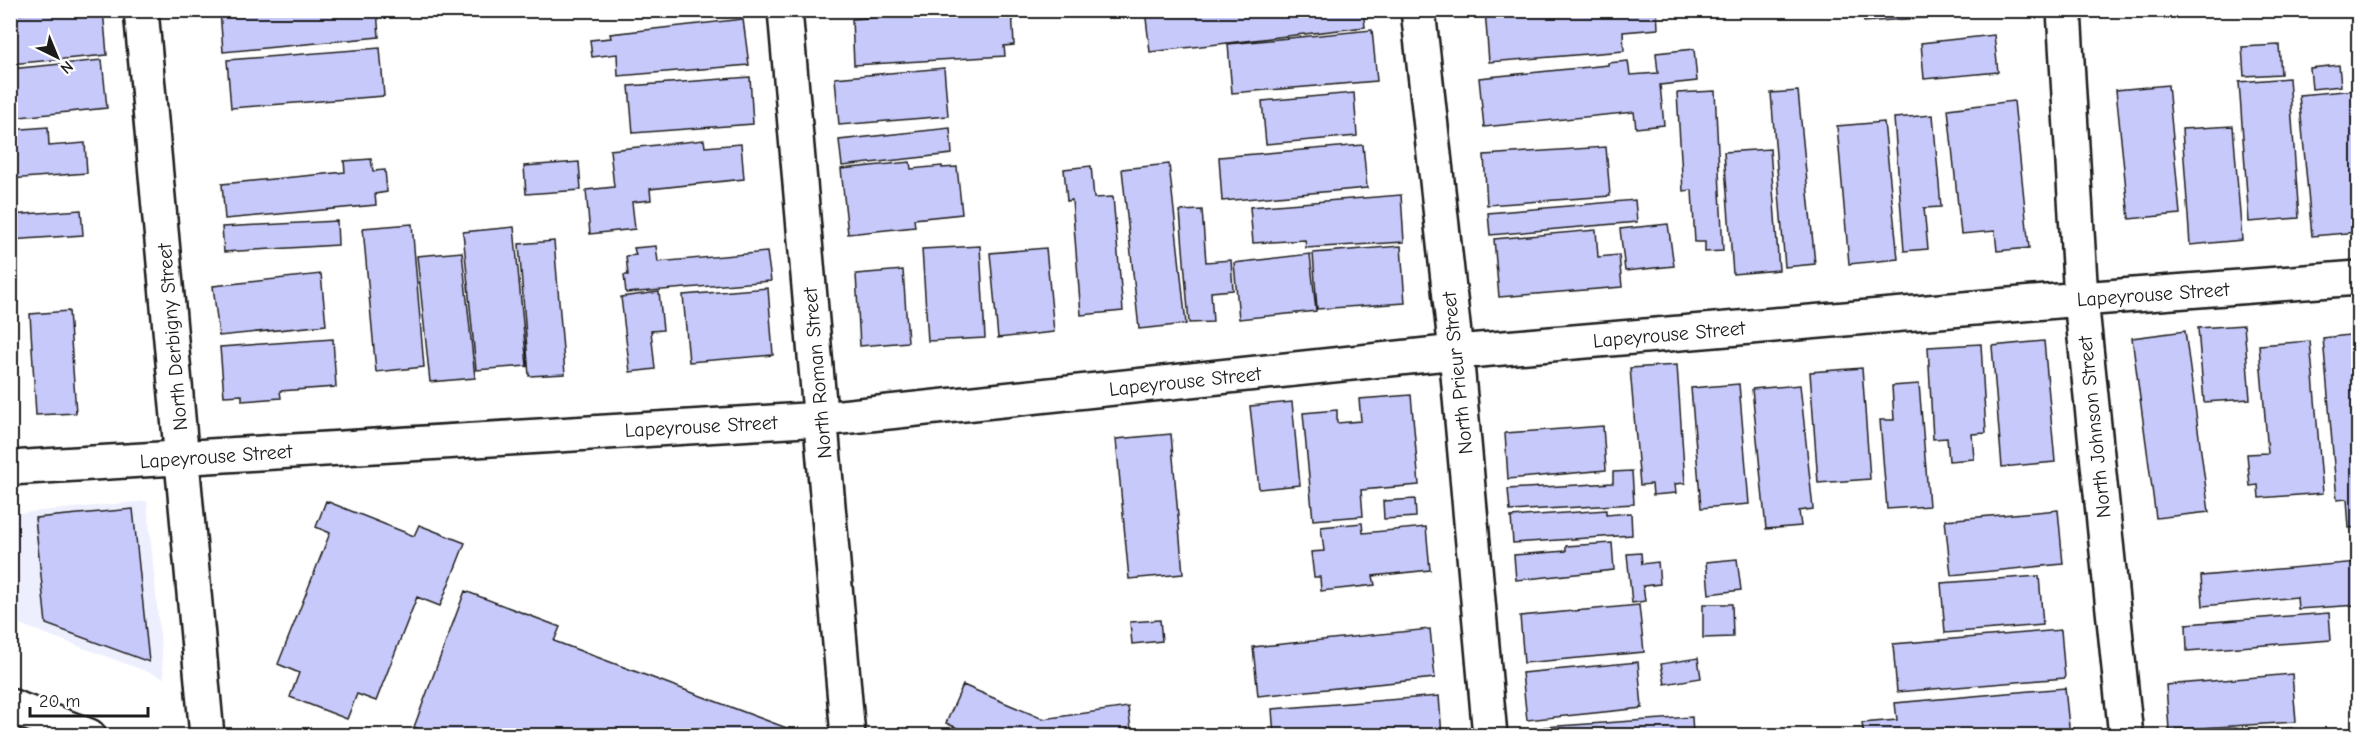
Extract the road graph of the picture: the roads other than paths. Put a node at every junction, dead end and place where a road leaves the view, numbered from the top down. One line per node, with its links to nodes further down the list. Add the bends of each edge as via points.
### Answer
1 (141, 10): 9 (street, North Derbigny Street)
2 (785, 10): 8 (street, North Roman Street)
3 (1418, 10): 7 (street, North Prieur Street)
4 (2064, 10): 6 (street, North Johnson Street)
5 (2358, 278): 6 (street, Lapeyrouse Street)
6 (2081, 299): 7 (street, Lapeyrouse Street); 16 (street, North Johnson Street)
7 (1456, 352): 8 (street, Lapeyrouse Street); 15 (street, North Prieur Street)
8 (822, 419): 9 (street, Lapeyrouse Street); 14 (street, North Roman Street)
9 (183, 458): 10 (street, Lapeyrouse Street); 13 (street, North Derbigny Street)
10 (10, 468)
11 (10, 706): 12 (street)
12 (89, 735)
13 (207, 735)
14 (848, 735)
15 (1490, 735)
16 (2126, 735)

